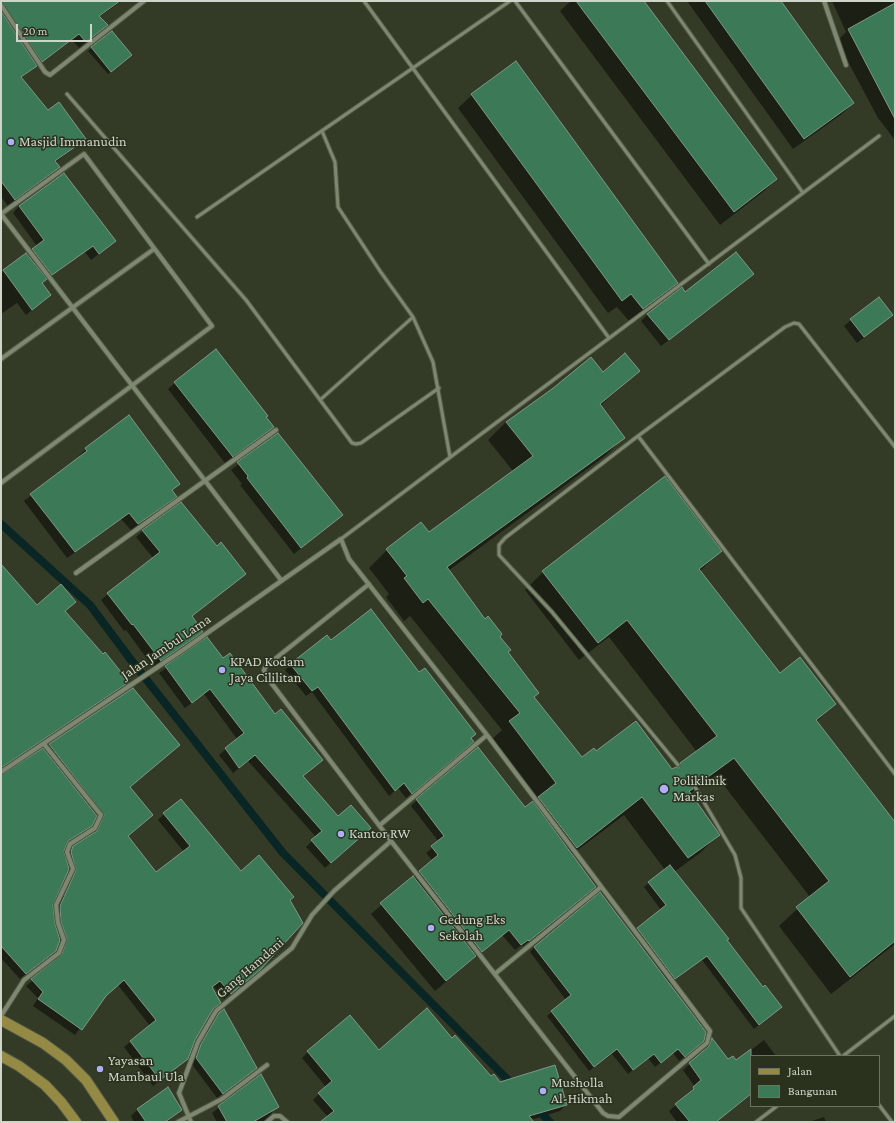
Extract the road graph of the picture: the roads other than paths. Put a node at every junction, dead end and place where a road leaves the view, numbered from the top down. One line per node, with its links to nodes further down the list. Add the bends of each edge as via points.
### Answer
1 (144, 1): 7 (street, via 50,75 45,72)
2 (364, 1): 9 (lane)
3 (510, 1): 9 (lane)
4 (515, 1): 17 (lane)
5 (667, 1): 13 (lane)
6 (824, 1): 8 (street)
7 (1, 5)
8 (846, 65)
9 (413, 68): 11 (lane); 20 (lane)
10 (67, 94): 24 (lane, via 246,300)
11 (322, 131): 15 (lane); 19 (lane, via 335,162 338,207)
12 (879, 136): 13 (lane)
13 (803, 193): 17 (lane)
14 (1, 214): 16 (street, via 84,154); 18 (street)
15 (197, 217)
16 (154, 249): 18 (street); 22 (street, via 212,326)
17 (709, 264): 20 (lane)
18 (72, 308): 21 (street); 22 (street)
19 (413, 317): 23 (lane, via 433,362); 24 (lane)
20 (609, 338): 28 (lane)
21 (1, 359)
22 (132, 386): 29 (street); 30 (street)
23 (438, 388): 24 (lane, via 356,444 352,443); 28 (lane)
24 (320, 400)
25 (276, 430): 29 (street)
26 (638, 436): 27 (lane, via 785,327 794,323 799,324); 37 (lane, via 505,538 499,545 499,555 552,612); 39 (lane)
27 (895, 447)
28 (450, 457): 31 (lane)
29 (205, 480): 32 (street); 33 (street)
30 (1, 484)
31 (341, 539): 33 (street, Jalan Jambul Lama); 34 (street, via 349,559)
32 (76, 573)
33 (281, 580): 36 (street, Jalan Jambul Lama)
34 (369, 584): 35 (street); 41 (street, via 264,670)
35 (487, 735): 41 (street); 43 (street)
36 (44, 744): 38 (street, Jalan Jambul Lama); 45 (street, via 101,815 95,828 79,836 68,848 73,869 56,905 58,923 64,940 59,953 24,980)
37 (678, 765)
38 (1, 772)
39 (895, 774)
40 (695, 787): 48 (lane, via 735,855 741,878 741,908)
41 (380, 825): 42 (street)
42 (391, 841): 44 (street); 54 (street, Gang Hamdani, via 334,891 312,915 292,948 216,1011 198,1042 179,1093)
43 (601, 887): 44 (street); 44 (street, via 710,1031 707,1043 625,1113 619,1117 603,1113)
44 (496, 973)
45 (1, 1016)
46 (895, 1016): 49 (lane)
47 (1, 1020): 56 (main road, via 43,1043 66,1060 86,1080)
48 (840, 1055)
49 (842, 1055)
50 (1, 1056): 55 (main road, via 45,1085)
51 (267, 1065): 54 (street, via 222,1099)
52 (880, 1106): 62 (lane)
53 (776, 1107): 61 (lane)
54 (187, 1117): 57 (street); 58 (street, Gang Hamdani)
55 (76, 1122)
56 (114, 1122)
57 (178, 1122)
58 (191, 1122)
59 (266, 1122): 60 (street, via 274,1116 280,1116)
60 (286, 1122)
61 (756, 1122)
62 (892, 1122)

